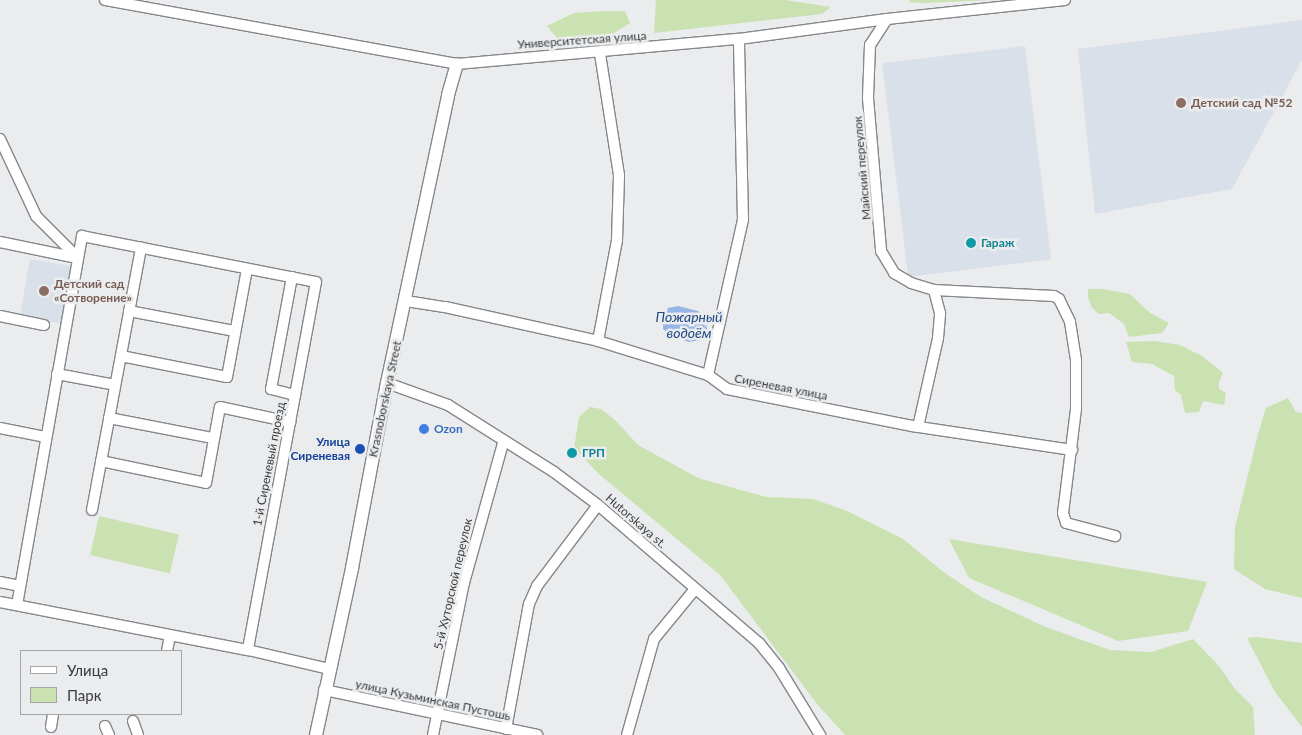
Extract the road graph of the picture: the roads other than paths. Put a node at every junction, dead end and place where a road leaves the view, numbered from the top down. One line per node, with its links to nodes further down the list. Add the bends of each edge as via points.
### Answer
1 (105, 0): 6 (street, Университетская улица)
2 (1065, 0): 3 (street, Университетская улица)
3 (887, 19): 4 (street, Университетская улица); 13 (street, Майский переулок, via 870,45 868,98 881,251 894,273 910,283)
4 (739, 39): 5 (street, Университетская улица); 22 (street, via 743,220)
5 (600, 52): 6 (street, Университетская улица); 19 (street, via 619,175 617,240)
6 (457, 64): 14 (street, Krasnoborskaya Street)
7 (0, 139): 10 (street, via 36,216)
8 (0, 242): 10 (street)
9 (141, 248): 10 (street, via 82,236); 11 (street); 15 (street)
10 (78, 258): 21 (street)
11 (247, 269): 12 (street); 18 (street)
12 (292, 277): 25 (street, 1-й Сиреневый проезд, via 316,282); 25 (street, via 271,390)
13 (934, 290): 28 (street, via 940,313 938,338); 33 (street, Майский переулок, via 1054,296 1059,299 1070,322 1076,360)
14 (406, 301): 19 (street, Сиреневая улица); 23 (street, Krasnoborskaya Street)
15 (130, 310): 18 (street); 20 (street)
16 (0, 316): 17 (street)
17 (44, 325)
18 (235, 331): 20 (street, via 227,377)
19 (598, 342): 22 (street, Сиреневая улица)
20 (121, 356): 24 (street)
21 (57, 374): 24 (street); 30 (street)
22 (708, 375): 28 (street, Сиреневая улица, via 727,390)
23 (387, 384): 32 (street, Hutorskaya st., via 448,405); 46 (street, Krasnoborskaya Street)
24 (116, 385): 26 (street)
25 (295, 395): 27 (street, 1-й Сиреневый проезд)
26 (109, 418): 31 (street); 34 (street)
27 (290, 422): 31 (street, via 220,407); 45 (street, 1-й Сиреневый проезд)
28 (918, 427): 33 (street, Сиреневая улица)
29 (0, 428): 30 (street)
30 (46, 437): 39 (street)
31 (213, 438): 34 (street, via 206,483)
32 (504, 440): 35 (street, Hutorskaya st.); 48 (street, 5-й Хуторской переулок, via 464,583)
33 (1072, 450): 37 (street, via 1063,513 1066,523)
34 (101, 461): 36 (street)
35 (598, 505): 40 (street, Hutorskaya st.); 52 (street, via 537,586 529,604)
36 (92, 510)
37 (1115, 536)
38 (0, 582): 39 (street)
39 (20, 586): 42 (street)
40 (695, 589): 57 (street, via 654,640); 58 (street, Hutorskaya st., via 759,643 779,668)
41 (0, 602): 42 (street)
42 (17, 605): 43 (street)
43 (170, 635): 44 (street); 45 (street)
44 (167, 650)
45 (248, 650): 46 (street)
46 (329, 669): 47 (street, Krasnoborskaya Street)
47 (324, 690): 48 (street, улица Кузьминская Пустошь); 54 (street, Krasnoborskaya Street)
48 (437, 714): 52 (street, улица Кузьминская Пустошь); 55 (street, 5-й Хуторской переулок)
49 (53, 715): 51 (street)
50 (133, 721): 53 (street)
51 (51, 727)
52 (506, 729): 56 (street, улица Кузьминская Пустошь)
53 (138, 735)
54 (316, 735)
55 (433, 735)
56 (537, 735)
57 (627, 735)
58 (820, 735)

